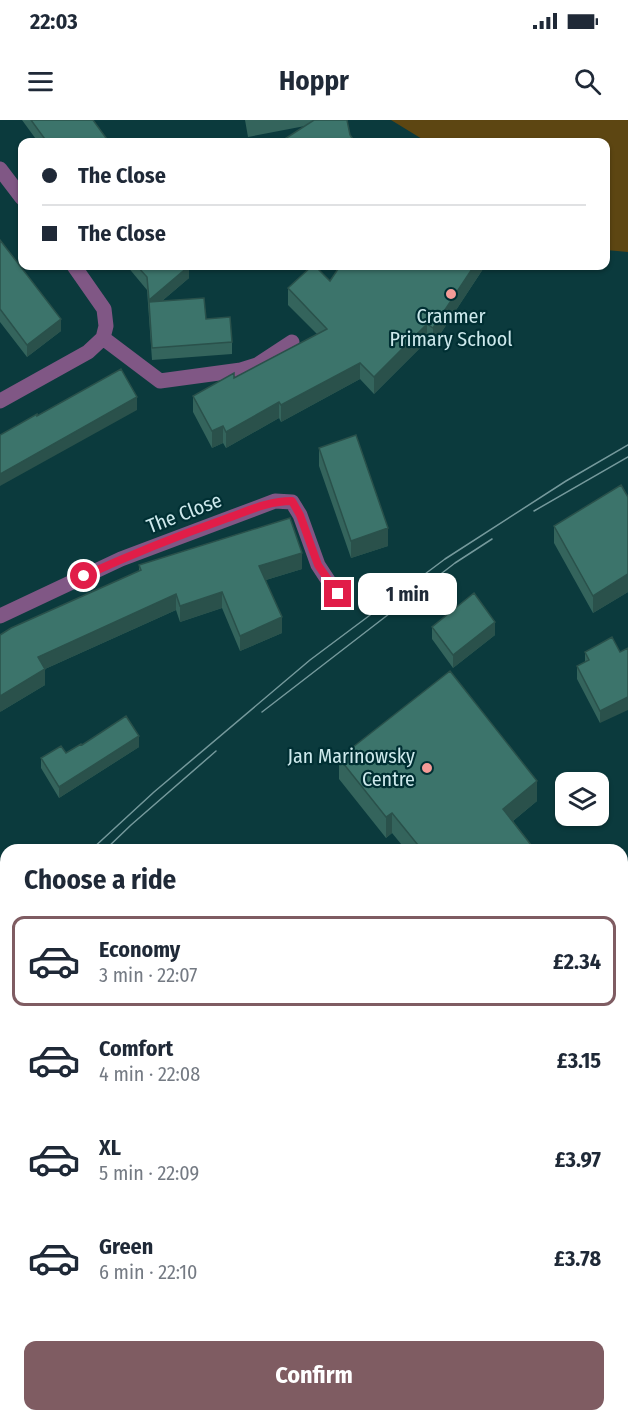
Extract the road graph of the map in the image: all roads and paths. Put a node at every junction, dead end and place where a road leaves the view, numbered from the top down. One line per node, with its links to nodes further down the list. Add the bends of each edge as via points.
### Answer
1 (0, 169): 2 (street)
2 (18, 193)
3 (77, 270): 4 (street, via 104,309)
4 (103, 338): 5 (street, via 160,381 241,370); 6 (street, via 88,352)
5 (292, 342)
6 (0, 401)
7 (338, 594): 8 (street, The Close, via 318,565 292,501 274,501 121,559)
8 (0, 616)

